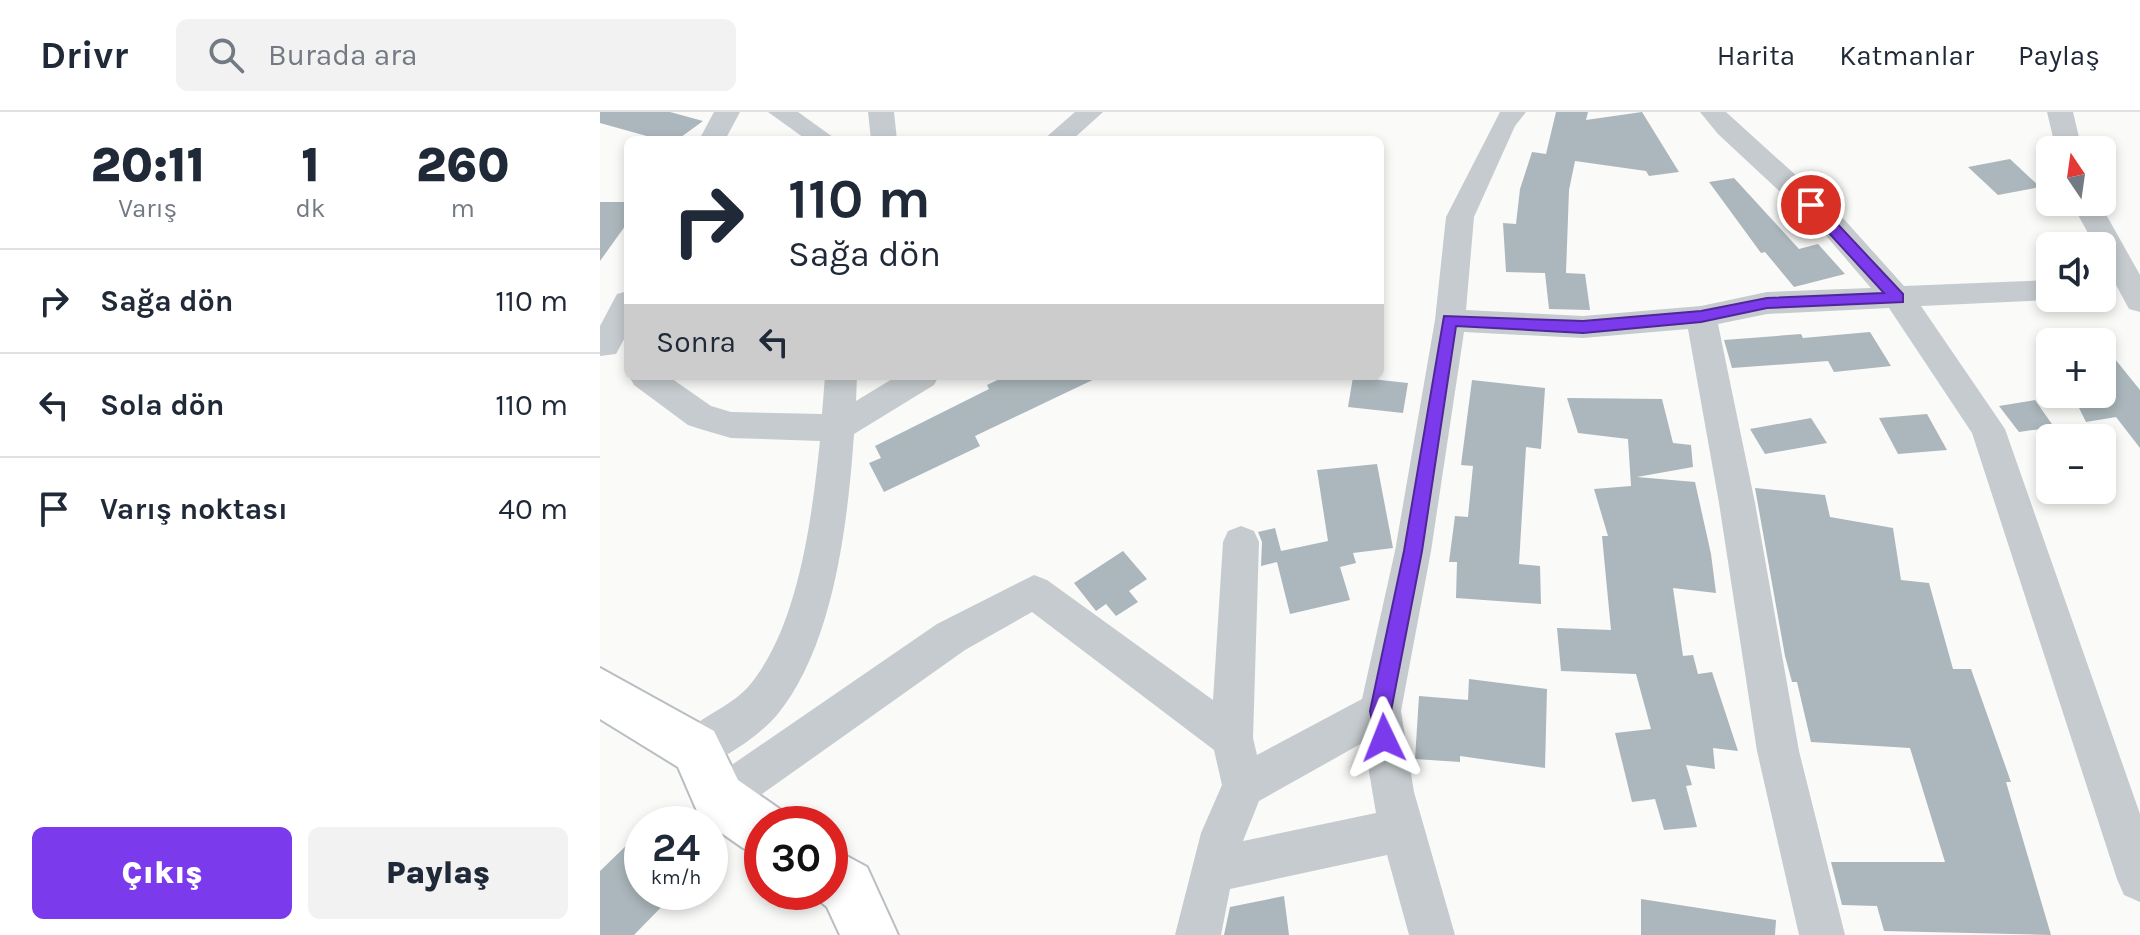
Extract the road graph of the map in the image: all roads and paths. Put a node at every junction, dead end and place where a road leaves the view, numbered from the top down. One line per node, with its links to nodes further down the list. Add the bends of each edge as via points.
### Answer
1 (727, 112): 8 (street)
2 (781, 112): 9 (street)
3 (881, 112): 10 (street)
4 (1090, 112): 11 (street)
5 (1513, 112): 19 (street, via 1460,217)
6 (1713, 112): 16 (street, via 1832,224)
7 (2060, 112): 12 (street)
8 (714, 136)
9 (818, 136)
10 (884, 136)
11 (1061, 136)
12 (2066, 136)
13 (2092, 216): 14 (street)
14 (2128, 289)
15 (2036, 291): 16 (street)
16 (1897, 298): 18 (street, via 1767,303); 35 (street, via 1988,429)
17 (624, 314): 20 (street)
18 (1701, 317): 19 (street, via 1583,327); 40 (street, via 1778,751)
19 (1450, 320): 27 (street, via 1413,551)
20 (611, 351)
21 (650, 380): 24 (street, via 700,416 731,425)
22 (841, 380): 24 (street)
23 (916, 380): 24 (street)
24 (839, 427): 29 (street, via 809,606 792,649 764,699)
25 (1241, 542): 28 (street)
26 (600, 692): 29 (main road)
27 (1380, 711): 30 (street); 33 (street)
28 (1232, 738): 30 (street); 31 (street, via 1034,592 951,637)
29 (696, 749): 31 (main road)
30 (1244, 786): 34 (street)
31 (719, 799): 32 (main road)
32 (744, 816)
33 (1402, 830): 34 (street); 39 (street)
34 (1213, 870): 38 (street)
35 (2140, 879)
36 (848, 889): 37 (main road)
37 (869, 935)
38 (1198, 935)
39 (1432, 935)
40 (1822, 935)

